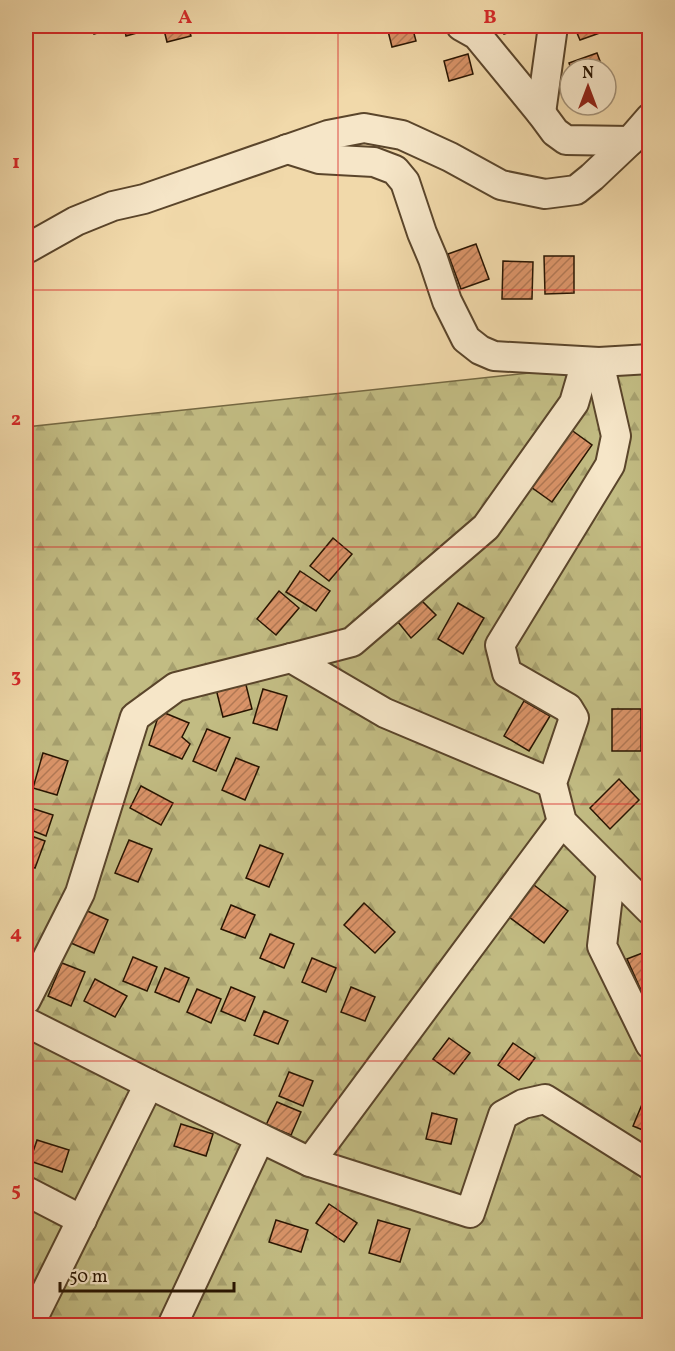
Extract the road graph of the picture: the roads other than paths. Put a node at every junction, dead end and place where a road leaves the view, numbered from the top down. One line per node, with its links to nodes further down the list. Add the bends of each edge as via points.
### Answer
1 (461, 26): 3 (street, via 477,35)
2 (553, 26): 3 (street)
3 (541, 112): 5 (street, via 566,140)
4 (650, 118): 5 (street)
5 (630, 141): 6 (street, via 576,190 545,194 501,185 402,135 364,128)
6 (287, 149): 7 (street, via 113,206); 9 (street, via 319,159 374,162 395,170 405,182 447,301 466,339 480,350 494,356)
7 (28, 248)
8 (650, 359): 9 (street)
9 (593, 362): 10 (street, via 574,403 486,527 352,642); 11 (street, via 616,436 610,465 500,645 507,673 568,708 574,717)
10 (291, 658): 11 (street, via 386,712); 15 (street, via 176,687 135,717 80,892)
11 (552, 783): 12 (street)
12 (562, 822): 13 (street); 20 (street)
13 (611, 871): 14 (street); 17 (street, via 602,946)
14 (650, 910)
15 (26, 1000)
16 (26, 1022): 18 (street)
17 (650, 1044)
18 (149, 1084): 19 (street); 23 (street)
19 (260, 1138): 20 (street); 25 (street)
20 (310, 1162): 21 (street, via 470,1213 503,1115 523,1104 545,1099)
21 (650, 1165)
22 (26, 1191): 23 (street)
23 (82, 1220): 24 (street)
24 (31, 1322)
25 (172, 1326)

